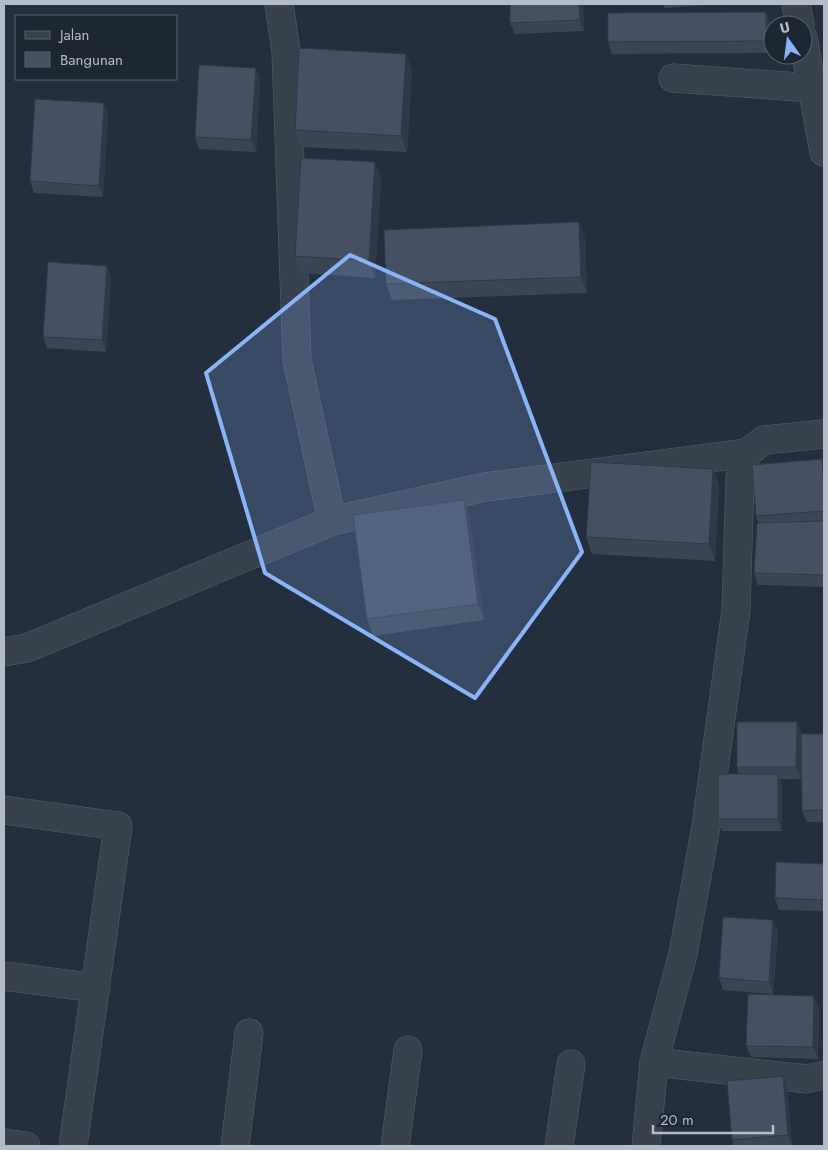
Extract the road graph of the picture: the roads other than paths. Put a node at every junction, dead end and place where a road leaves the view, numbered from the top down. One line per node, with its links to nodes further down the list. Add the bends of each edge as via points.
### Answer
1 (280, 4): 8 (street, via 286,51 297,360)
2 (808, 65): 4 (street)
3 (673, 78): 4 (street)
4 (813, 88): 5 (street)
5 (824, 152)
6 (824, 434): 7 (street, via 764,440)
7 (747, 453): 8 (street, via 485,487); 15 (street, via 740,477 736,610 706,826 683,954)
8 (332, 521): 9 (street, via 27,648)
9 (4, 652)
10 (4, 810): 12 (street, via 118,826)
11 (4, 976): 12 (street)
12 (96, 988): 20 (street)
13 (249, 1033): 21 (street)
14 (408, 1050): 22 (street)
15 (654, 1062): 17 (street, via 807,1079); 24 (street)
16 (571, 1064): 23 (street)
17 (824, 1075)
18 (4, 1143): 19 (street)
19 (26, 1146)
20 (73, 1146)
21 (235, 1146)
22 (394, 1146)
23 (559, 1146)
24 (646, 1146)

